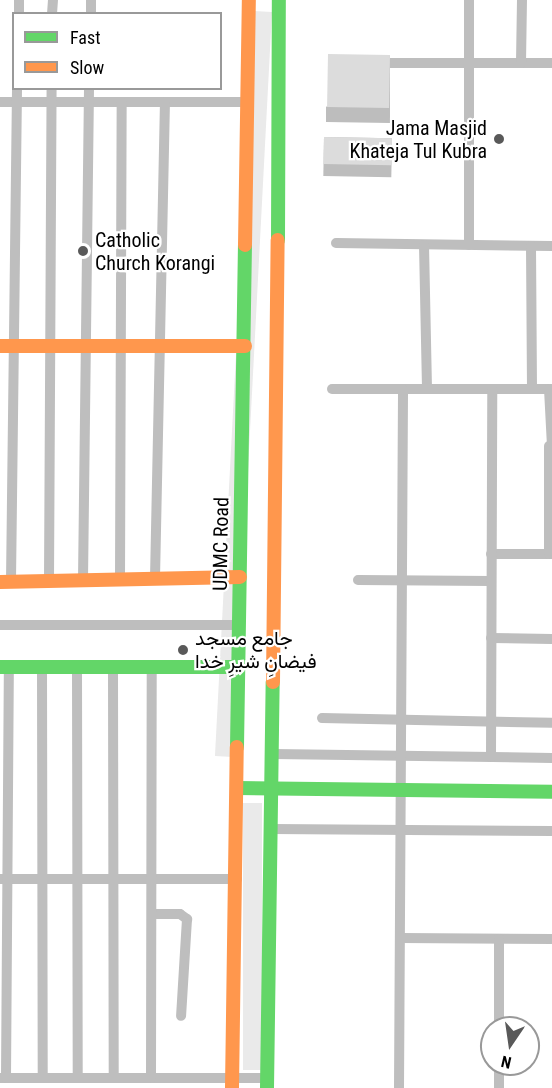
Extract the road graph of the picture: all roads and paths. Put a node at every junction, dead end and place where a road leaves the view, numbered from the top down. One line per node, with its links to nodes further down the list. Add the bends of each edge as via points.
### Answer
1 (249, 0): 15 (main road, UDMC Road)
2 (279, 0): 62 (main road)
3 (469, 0): 6 (street)
4 (522, 0): 7 (street)
5 (365, 63): 6 (street)
6 (469, 63): 7 (street); 21 (street)
7 (521, 63): 8 (street)
8 (552, 63)
9 (17, 90): 13 (street)
10 (52, 90): 16 (street)
11 (89, 90): 17 (street)
12 (0, 102): 13 (street)
13 (17, 102): 16 (street); 24 (street)
14 (165, 102): 15 (street); 18 (street); 29 (street)
15 (247, 102): 28 (main road, UDMC Road)
16 (52, 103): 17 (street); 25 (street)
17 (89, 103): 18 (street); 26 (street)
18 (122, 103): 27 (street)
19 (336, 243): 20 (street)
20 (424, 245): 21 (street); 31 (street)
21 (469, 245): 22 (street)
22 (531, 246): 23 (street); 35 (street)
23 (552, 246)
24 (6, 346): 25 (main road); 46 (street)
25 (50, 346): 26 (main road); 42 (street)
26 (85, 346): 27 (main road); 43 (street)
27 (119, 346): 29 (main road); 41 (street)
28 (244, 346): 29 (main road); 39 (main road, UDMC Road)
29 (160, 347): 40 (street)
30 (332, 389): 33 (street)
31 (427, 389): 33 (street); 34 (street)
32 (551, 389): 35 (street); 36 (street)
33 (403, 390): 45 (street)
34 (492, 390): 35 (street); 37 (street)
35 (532, 390)
36 (551, 446): 38 (street)
37 (491, 554): 38 (street); 47 (street)
38 (551, 554)
39 (240, 577): 40 (main road); 49 (main road, UDMC Road)
40 (155, 578): 41 (main road)
41 (120, 579): 43 (main road)
42 (49, 580): 43 (main road); 46 (main road)
43 (83, 580)
44 (358, 580): 45 (street)
45 (402, 580): 47 (street); 59 (street)
46 (6, 581)
47 (491, 581): 50 (street)
48 (0, 625): 49 (street)
49 (238, 625): 55 (main road, UDMC Road)
50 (491, 638): 51 (street); 60 (street)
51 (552, 639)
52 (4, 667): 53 (main road); 73 (street)
53 (42, 667): 54 (main road); 74 (street)
54 (77, 667): 56 (main road); 75 (street)
55 (238, 667): 57 (main road); 66 (main road, UDMC Road)
56 (113, 668): 57 (main road); 76 (street)
57 (152, 668): 77 (street)
58 (322, 718): 59 (street)
59 (402, 720): 60 (street); 63 (street)
60 (490, 722): 61 (street); 64 (street)
61 (552, 723)
62 (273, 754): 63 (street); 67 (main road)
63 (402, 756): 64 (street); 68 (street)
64 (490, 757): 65 (street)
65 (552, 758)
66 (237, 788): 67 (main road); 78 (main road, UDMC Road)
67 (273, 788): 68 (main road); 70 (main road)
68 (402, 790): 69 (main road); 71 (street)
69 (552, 792)
70 (272, 829): 71 (street); 91 (main road)
71 (402, 830): 72 (street); 80 (street)
72 (552, 831)
73 (5, 879): 74 (street); 85 (street)
74 (44, 879): 75 (street); 86 (street)
75 (80, 879): 76 (street); 87 (street)
76 (115, 879): 77 (street); 88 (street)
77 (153, 879): 78 (street); 79 (street)
78 (237, 879): 90 (main road, UDMC Road)
79 (152, 914): 83 (street, via 180,914 187,919); 89 (street)
80 (401, 938): 81 (street); 92 (street)
81 (499, 939): 82 (street); 84 (street)
82 (552, 939)
83 (182, 1016)
84 (499, 1016)
85 (3, 1078): 86 (street)
86 (43, 1078): 87 (street)
87 (78, 1078): 88 (street)
88 (114, 1078): 89 (street)
89 (151, 1078): 90 (street)
90 (232, 1083): 91 (street)
91 (267, 1083)
92 (399, 1088)

